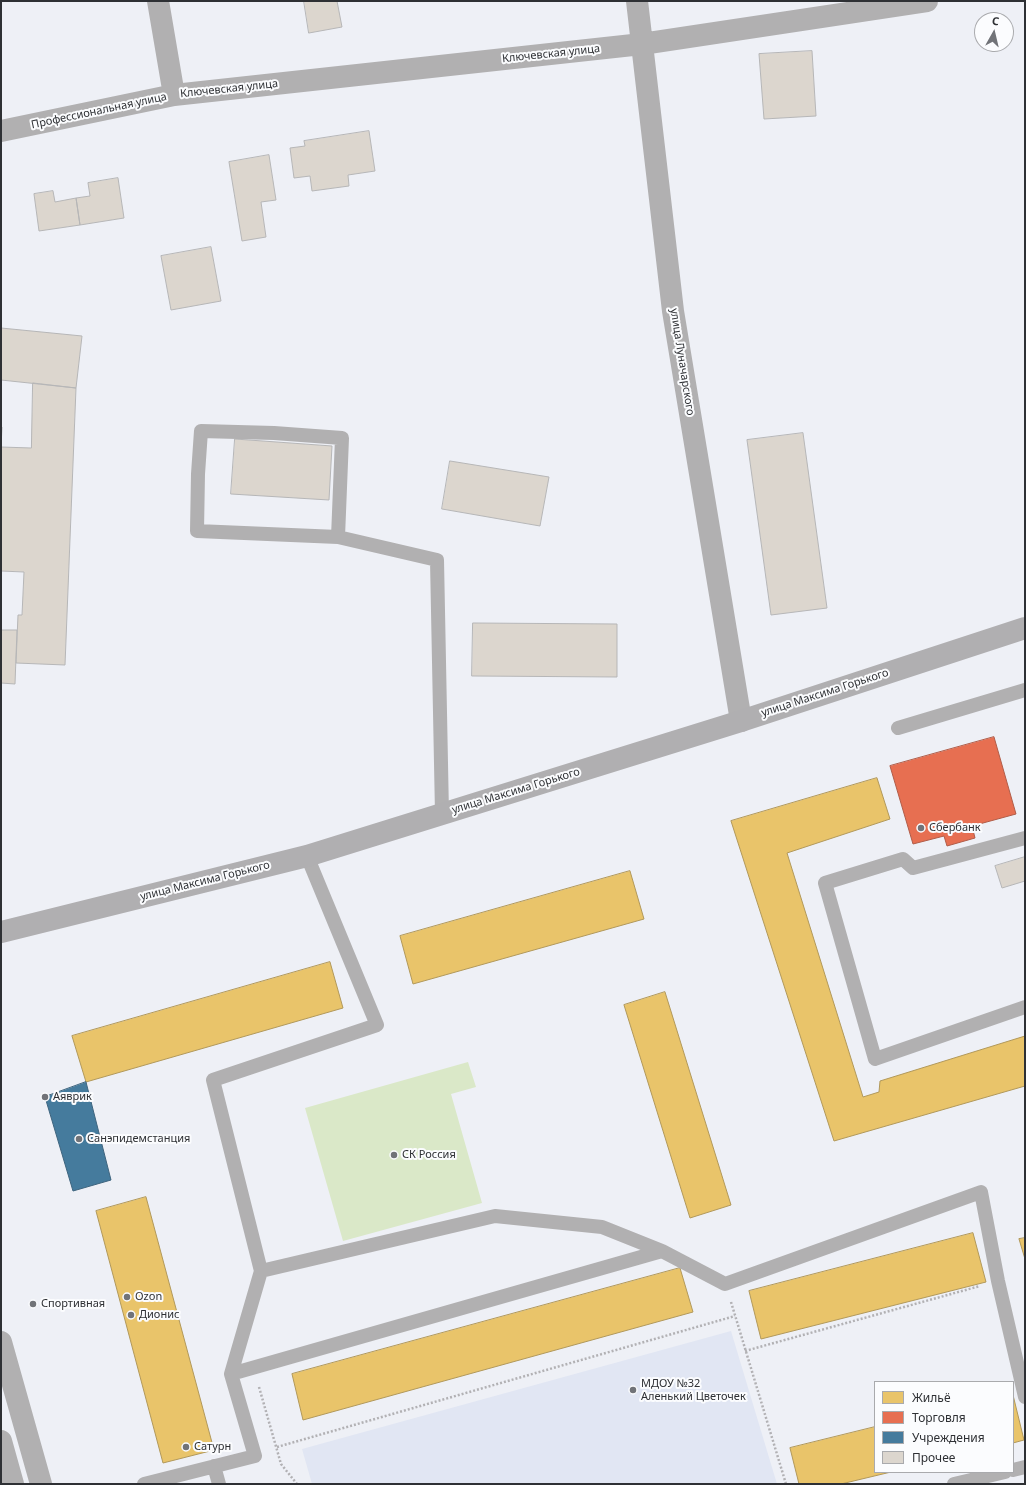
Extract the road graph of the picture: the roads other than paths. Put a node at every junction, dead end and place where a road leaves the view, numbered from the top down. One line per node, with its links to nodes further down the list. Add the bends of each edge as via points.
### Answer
1 (158, 1): 5 (street, Профессиональная улица)
2 (637, 1): 4 (street, улица Луначарского)
3 (927, 1): 4 (street, Ключевская улица)
4 (642, 44): 5 (street, Ключевская улица); 10 (street, улица Луначарского, via 673,311)
5 (174, 95): 6 (street, Профессиональная улица)
6 (1, 131)
7 (338, 537): 7 (lane, via 197,530 201,430 342,438); 12 (lane, via 437,560)
8 (1025, 628): 10 (street, улица Максима Горького)
9 (1025, 690): 11 (lane)
10 (741, 721): 12 (street, улица Максима Горького)
11 (898, 728)
12 (442, 814): 14 (street, улица Максима Горького)
13 (1025, 838): 16 (lane, via 913,868 903,859 825,883 875,1059)
14 (307, 856): 15 (street, улица Максима Горького); 18 (lane, via 377,1025 213,1080)
15 (1, 932)
16 (1025, 1007)
17 (662, 1251): 18 (lane, via 602,1227 495,1216); 20 (lane); 21 (lane, via 725,1284 981,1192 998,1281)
18 (262, 1271): 20 (lane)
19 (1, 1342): 28 (street)
20 (231, 1374): 23 (lane, via 255,1456)
21 (1025, 1397)
22 (1, 1441): 27 (street)
23 (214, 1466): 29 (lane); 30 (lane)
24 (1025, 1467): 25 (lane)
25 (1014, 1470)
26 (1001, 1473): 31 (lane)
27 (13, 1484)
28 (41, 1484)
29 (144, 1484)
30 (219, 1484)
31 (954, 1484)

